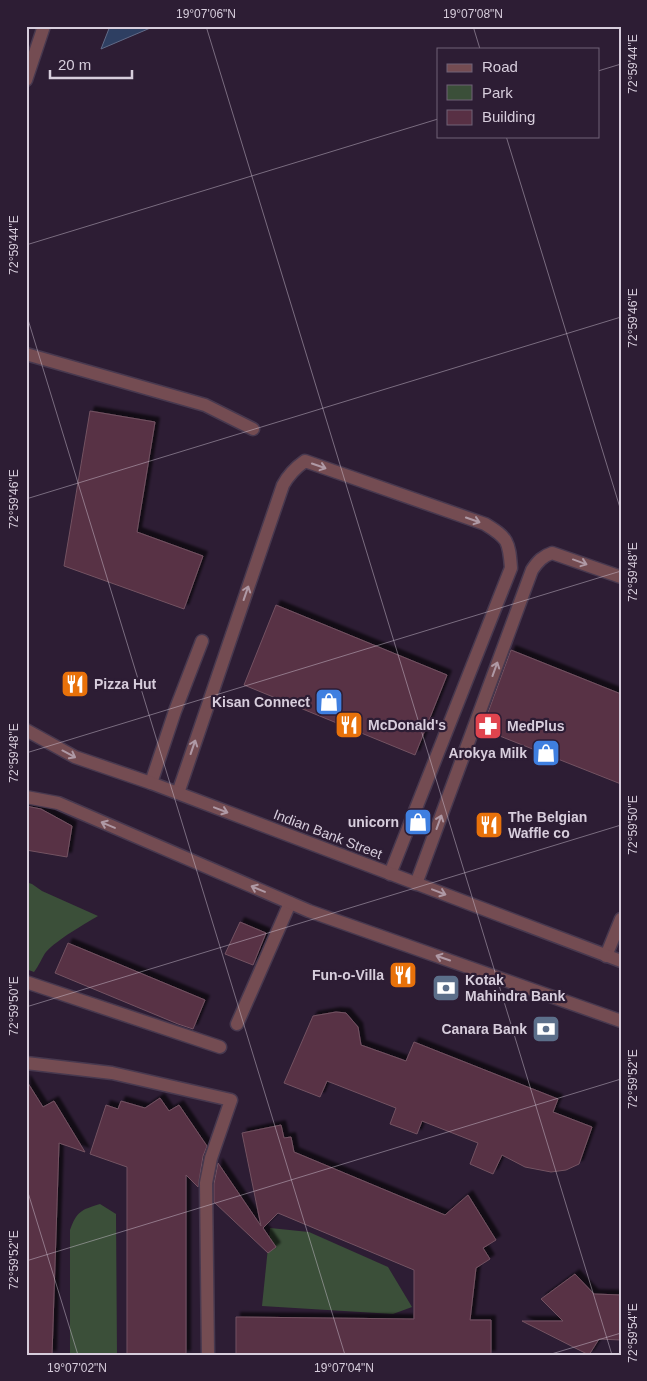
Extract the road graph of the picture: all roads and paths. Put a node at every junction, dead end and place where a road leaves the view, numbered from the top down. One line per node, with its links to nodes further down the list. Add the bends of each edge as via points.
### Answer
1 (44, 26): 2 (street)
2 (26, 80)
3 (26, 354): 4 (street, via 205,405)
4 (253, 429)
5 (621, 577): 12 (street, one-way to 5, via 538,561 552,552)
6 (202, 642): 8 (street, via 174,711)
7 (26, 730): 8 (street, Indian Bank Street, one-way to 8, via 75,757)
8 (152, 783): 9 (street, Indian Bank Street)
9 (178, 793): 11 (street, Indian Bank Street, one-way to 11); 11 (street, one-way to 11, via 283,485 295,468 305,461 485,524 500,533 507,542 511,568)
10 (26, 797): 13 (street, one-way to 10, via 58,803)
11 (390, 874): 12 (street, Indian Bank Street)
12 (416, 884): 15 (street, Indian Bank Street, one-way to 15)
13 (290, 903): 18 (street, one-way to 13); 19 (street)
14 (621, 920): 15 (street)
15 (606, 956): 16 (street, Indian Bank Street)
16 (621, 961)
17 (26, 982): 20 (street)
18 (621, 1021)
19 (237, 1024)
20 (220, 1047)
21 (26, 1063): 22 (street, via 112,1073 231,1100 206,1183)
22 (208, 1355)

